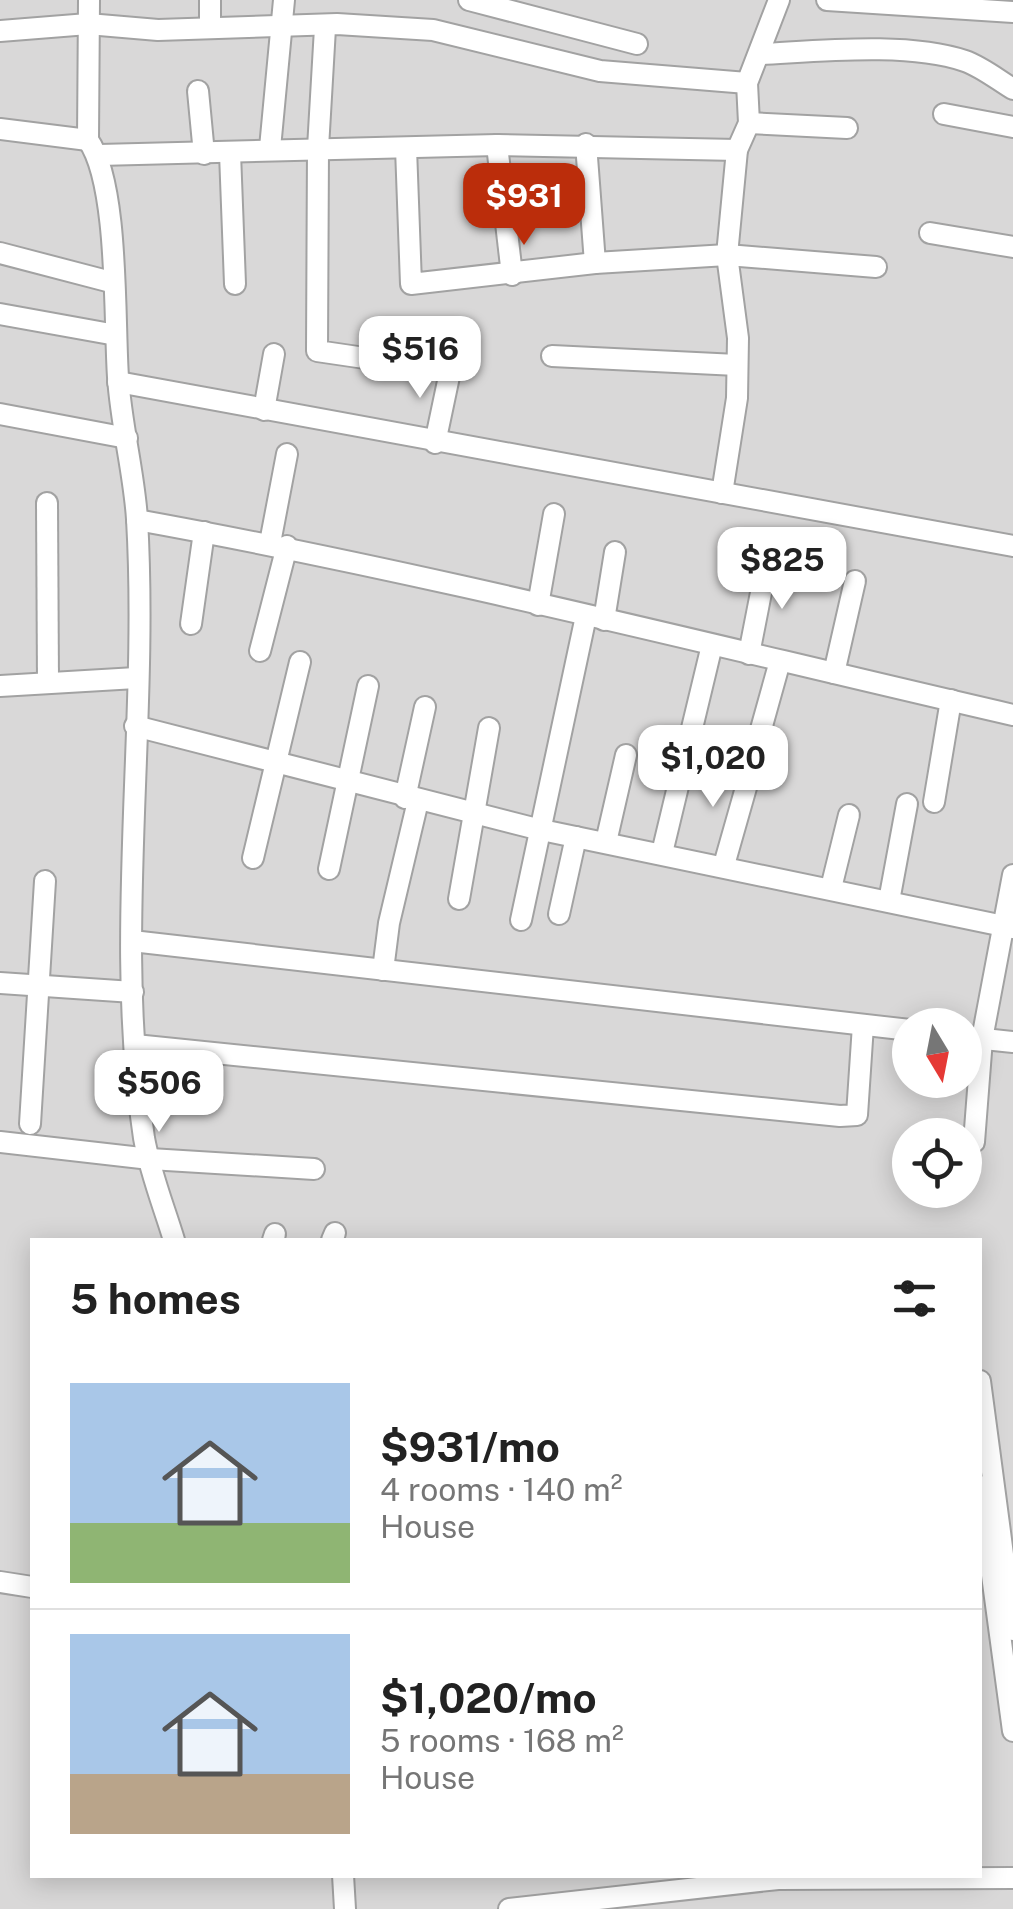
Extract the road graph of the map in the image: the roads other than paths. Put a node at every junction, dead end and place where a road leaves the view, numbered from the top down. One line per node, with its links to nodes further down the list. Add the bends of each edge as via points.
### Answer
1 (90, 0): 8 (street)
2 (210, 0): 9 (street)
3 (284, 0): 10 (street)
4 (469, 0): 13 (street)
5 (779, 0): 14 (street)
6 (826, 0): 7 (street)
7 (1013, 12)
8 (88, 24): 9 (street); 12 (street); 25 (street)
9 (210, 26): 10 (street)
10 (284, 27): 11 (street); 26 (street)
11 (325, 28): 15 (street, via 433,30 600,71); 27 (street)
12 (0, 30)
13 (637, 44)
14 (760, 54): 15 (street); 16 (street, via 888,51 946,58 967,62)
15 (747, 83): 19 (street)
16 (1013, 90)
17 (198, 91): 31 (street)
18 (944, 114): 20 (street)
19 (749, 124): 21 (street); 29 (street)
20 (1013, 126)
21 (847, 128)
22 (0, 129): 25 (street)
23 (586, 144): 24 (street); 29 (street); 36 (street)
24 (497, 145): 28 (street); 38 (street)
25 (93, 148): 31 (street); 39 (street, via 107,198)
26 (270, 148): 27 (street); 30 (street)
27 (318, 148): 28 (street); 47 (street, via 317,352)
28 (406, 148): 38 (street, via 411,284)
29 (736, 150): 35 (street)
30 (230, 153): 31 (street); 40 (street)
31 (204, 154)
32 (930, 233): 33 (street)
33 (1013, 247)
34 (0, 253): 39 (street)
35 (727, 255): 36 (street); 37 (street); 46 (street)
36 (595, 264): 38 (street)
37 (876, 267)
38 (512, 275)
39 (112, 282): 43 (street)
40 (234, 284)
41 (0, 314): 43 (street)
42 (459, 329): 47 (street)
43 (116, 335): 48 (street)
44 (274, 354): 49 (street)
45 (552, 356): 46 (street)
46 (737, 365): 54 (street)
47 (453, 371): 52 (street)
48 (118, 382): 49 (street); 51 (street)
49 (264, 410): 52 (street)
50 (0, 414): 51 (street)
51 (127, 438): 57 (street)
52 (436, 442): 54 (street)
53 (287, 454): 59 (street)
54 (722, 493): 60 (street)
55 (46, 503): 74 (street)
56 (554, 514): 64 (street)
57 (137, 520): 58 (street); 73 (street)
58 (204, 532): 59 (street); 66 (street)
59 (279, 544): 64 (street); 68 (street)
60 (1013, 546)
61 (614, 552): 65 (street)
62 (767, 562): 69 (street)
63 (855, 581): 72 (street)
64 (538, 606): 65 (street)
65 (595, 618): 67 (street); 92 (street)
66 (191, 624)
67 (712, 645): 69 (street); 95 (street)
68 (260, 651)
69 (749, 654): 70 (street)
70 (780, 660): 72 (street); 82 (street)
71 (300, 662): 84 (street)
72 (834, 673): 77 (street)
73 (136, 678): 74 (street); 80 (street)
74 (48, 683): 75 (street)
75 (0, 686)
76 (368, 686): 86 (street)
77 (951, 700): 79 (street); 88 (street)
78 (425, 707): 87 (street)
79 (1013, 714)
80 (135, 726): 84 (street); 107 (street)
81 (488, 728): 90 (street)
82 (758, 740)
83 (626, 754): 94 (street)
84 (276, 764): 86 (street); 96 (street)
85 (751, 770): 97 (street)
86 (345, 782): 87 (street); 98 (street)
87 (412, 799): 90 (street); 108 (street)
88 (934, 802)
89 (907, 804): 103 (street)
90 (474, 814): 92 (street); 102 (street)
91 (849, 815): 101 (street)
92 (537, 829): 93 (street); 105 (street)
93 (576, 836): 94 (street); 104 (street)
94 (606, 842): 95 (street)
95 (662, 853): 97 (street)
96 (253, 858)
97 (724, 865): 101 (street)
98 (330, 868)
99 (1013, 874): 106 (street)
100 (45, 881): 110 (street)
101 (831, 888): 103 (street)
102 (459, 899)
103 (890, 901): 106 (street)
104 (559, 914)
105 (521, 920)
106 (1008, 927): 112 (street)
107 (132, 941): 108 (street); 111 (street)
108 (384, 970): 113 (street)
109 (0, 983): 110 (street)
110 (38, 986): 111 (street); 118 (street)
111 (134, 992): 117 (street)
112 (982, 1012)
113 (862, 1025): 114 (street); 117 (street, via 858,1114 840,1116)
114 (892, 1028)
115 (982, 1039): 116 (street)
116 (1013, 1042)
117 (135, 1045): 120 (street)
118 (30, 1124)
119 (0, 1142): 120 (street)
120 (150, 1159): 121 (street); 122 (street)
121 (314, 1169)
122 (173, 1238)
123 (982, 1403): 126 (street)
124 (982, 1497): 126 (street)
125 (0, 1582): 127 (street)
126 (998, 1583): 128 (street); 129 (street)
127 (30, 1586)
128 (1013, 1630)
129 (1013, 1731)
130 (343, 1878): 132 (street)
131 (1013, 1878): 133 (street, via 778,1879)
132 (345, 1909)
133 (509, 1909)

